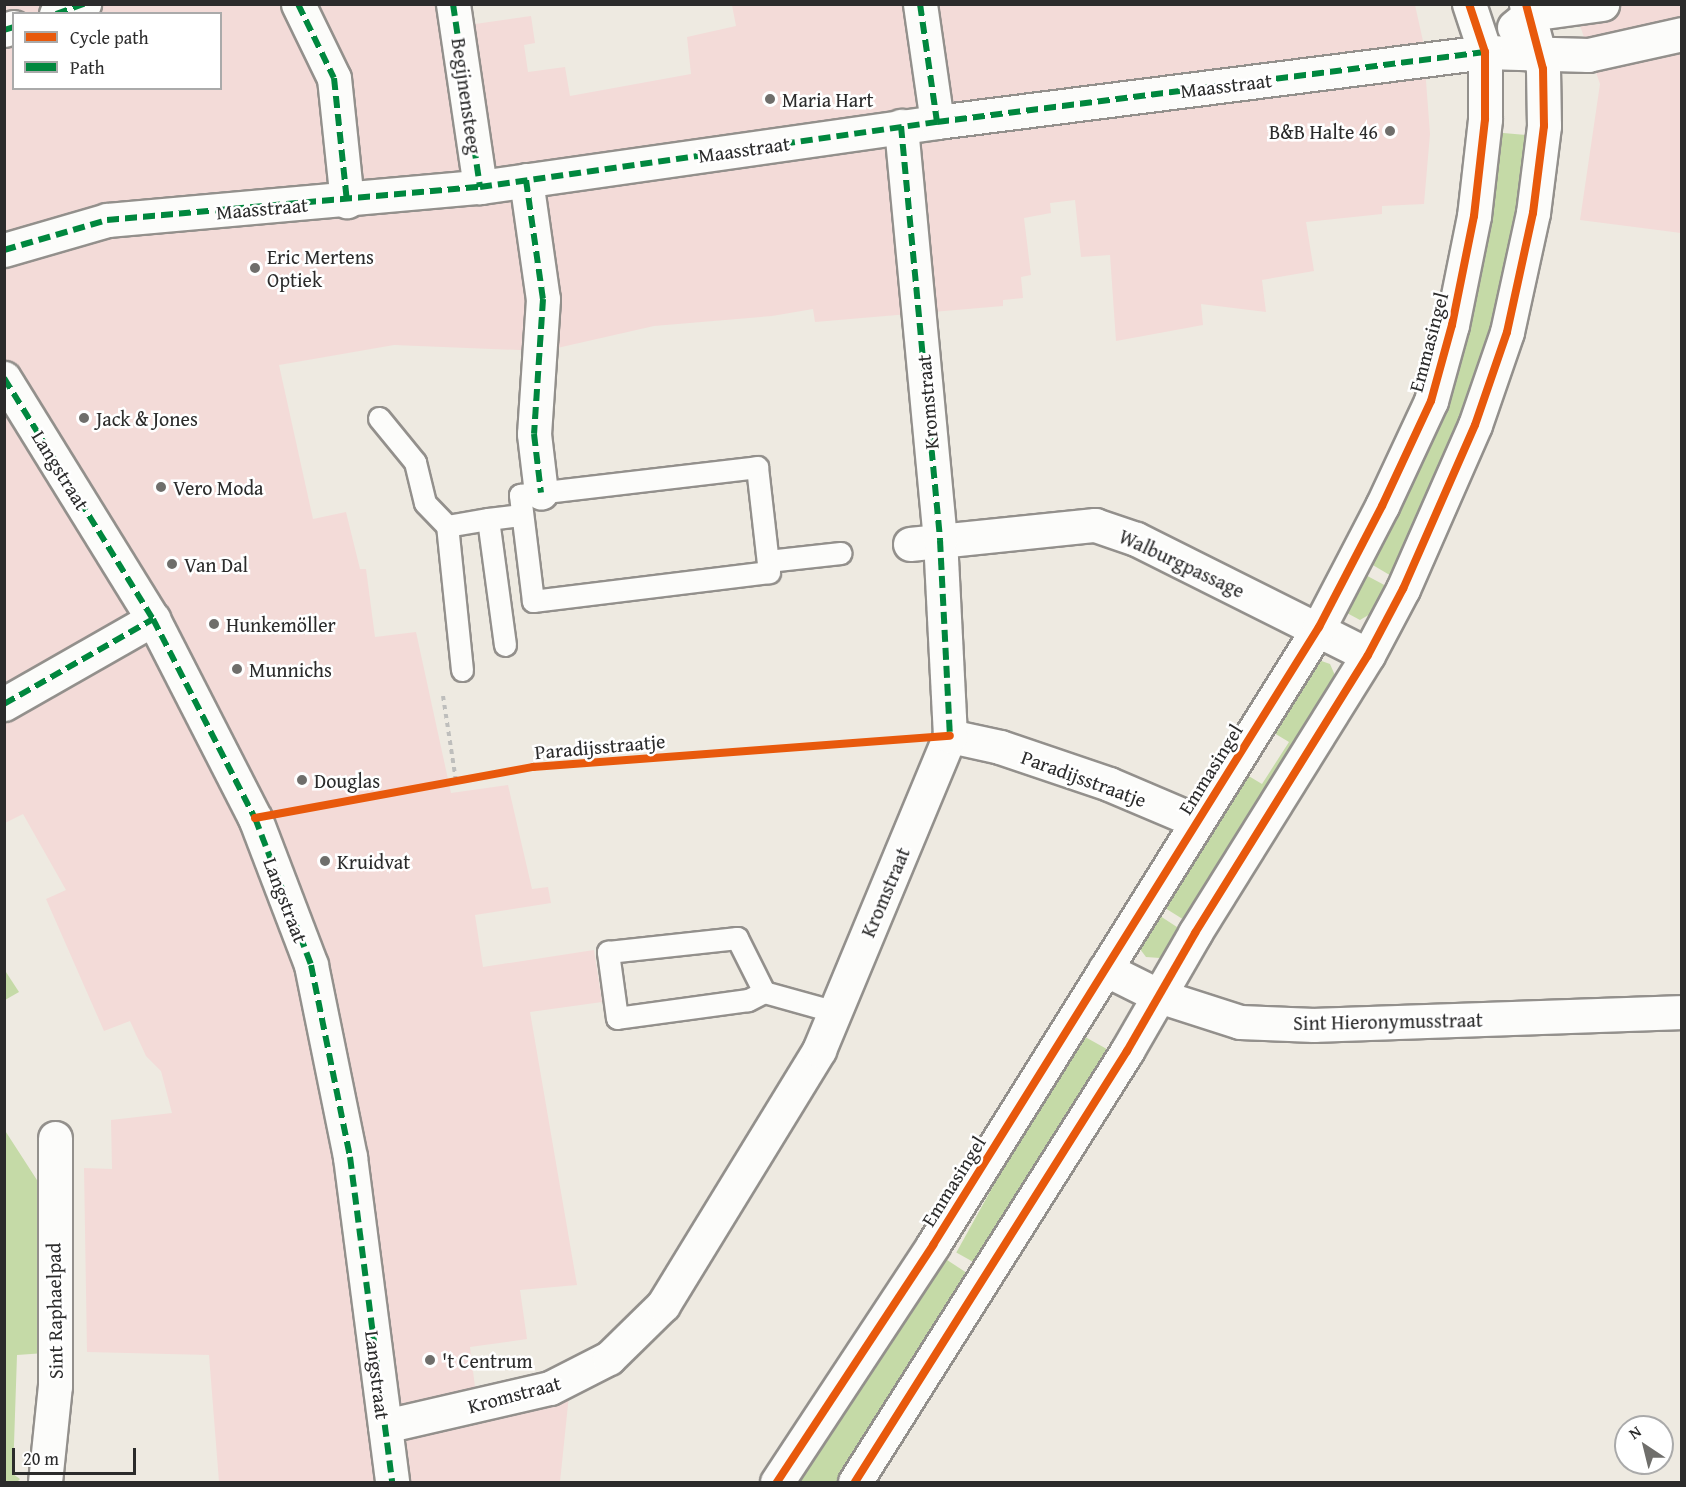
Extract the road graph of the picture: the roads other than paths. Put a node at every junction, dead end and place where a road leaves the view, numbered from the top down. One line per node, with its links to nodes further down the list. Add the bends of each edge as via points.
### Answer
1 (84, 4): 8 (street)
2 (298, 4): 16 (street, via 334,78)
3 (453, 4): 15 (street, Begijnensteeg)
4 (920, 4): 12 (street)
5 (1469, 4): 10 (street, Emmasingel)
6 (1602, 4): 7 (street)
7 (1528, 9): 10 (street); 11 (street)
8 (62, 12)
9 (1682, 34): 11 (street, Maasstraat, via 1588,55)
10 (1485, 52): 11 (street, Maasstraat); 12 (street, Maasstraat); 27 (street, Emmasingel, via 1485,119 1474,216 1452,325 1431,401)
11 (1542, 54): 29 (street, via 1544,126 1533,213 1507,332 1475,425 1433,523)
12 (937, 122): 13 (street, Maasstraat)
13 (901, 126): 14 (street, Maasstraat); 23 (street, Kromstraat)
14 (526, 180): 15 (street, Maasstraat); 20 (street, via 543,299)
15 (480, 187): 16 (street, Maasstraat)
16 (347, 201): 17 (street, Maasstraat, via 107,220)
17 (4, 250)
18 (4, 378): 26 (street, Langstraat)
19 (380, 418): 22 (lane, via 415,462 425,503)
20 (532, 504): 21 (lane); 25 (lane, via 757,467); 25 (lane, via 533,601 769,572)
21 (488, 519): 22 (lane); 28 (lane)
22 (447, 525): 30 (lane)
23 (925, 542): 27 (street, Walburgpassage, via 1095,525 1136,539); 32 (street, Kromstraat)
24 (841, 553): 25 (lane)
25 (768, 561)
26 (153, 619): 31 (street); 40 (street, Langstraat, via 255,818 310,965 350,1157)
27 (1319, 627): 29 (street, Walburgpassage); 33 (street, Emmasingel)
28 (505, 645)
29 (1368, 655): 36 (street)
30 (462, 670)
31 (4, 704)
32 (950, 736): 33 (street, Paradijsstraatje, via 1000,747 1109,784); 37 (street, Kromstraat)
33 (1196, 822): 34 (street, Emmasingel)
34 (1105, 969): 36 (street, Sint Hieronymusstraat); 43 (street, Emmasingel, via 933,1245)
35 (764, 992): 35 (lane, via 737,938 608,952 617,1018 748,1000); 37 (lane)
36 (1159, 996): 38 (street, Sint Hieronymusstraat, via 1240,1022 1271,1023); 44 (street)
37 (836, 1012): 40 (street, Kromstraat, via 819,1050 663,1305 609,1358 550,1388)
38 (1682, 1012)
39 (56, 1138): 41 (street, Sint Raphaelpad, via 55,1386)
40 (385, 1426): 42 (street, Langstraat)
41 (45, 1482)
42 (392, 1482)
43 (777, 1482)
44 (855, 1482)

